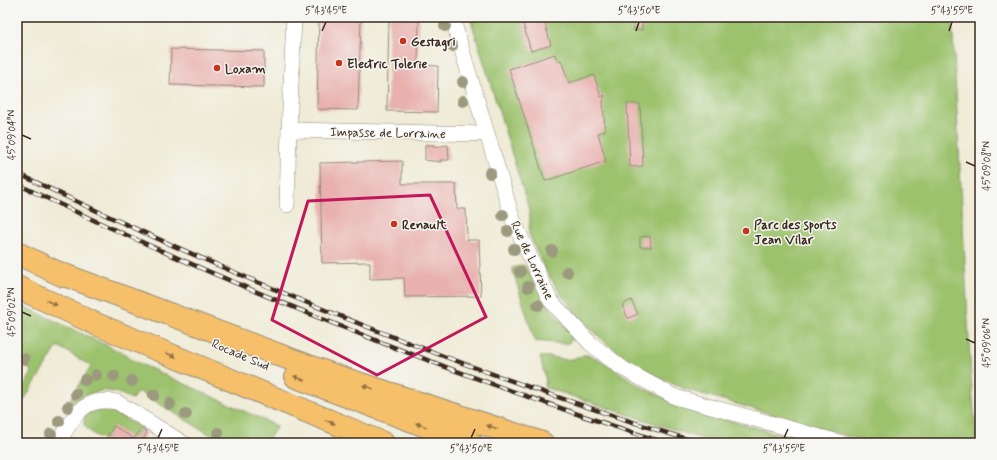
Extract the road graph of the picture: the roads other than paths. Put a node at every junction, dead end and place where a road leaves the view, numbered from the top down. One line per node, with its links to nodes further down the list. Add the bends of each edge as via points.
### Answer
1 (294, 17): 3 (street)
2 (452, 17): 4 (street, Rue de Lorraine)
3 (289, 130): 4 (street, Impasse de Lorraine); 5 (street)
4 (487, 134): 15 (street, Rue de Lorraine, via 513,220 550,300 590,343 622,368 675,397)
5 (287, 205)
6 (17, 254): 7 (highway, Rocade Sud)
7 (51, 270): 13 (highway, Rocade Sud, one-way to 7, via 279,370); 14 (highway, one-way to 7, via 333,375)
8 (17, 287): 9 (highway, one-way to 9)
9 (354, 437): 12 (highway)
10 (58, 443): 11 (street, via 84,406 105,400 117,402)
11 (183, 443)
12 (383, 443)
13 (471, 443)
14 (542, 443)
15 (842, 443)

